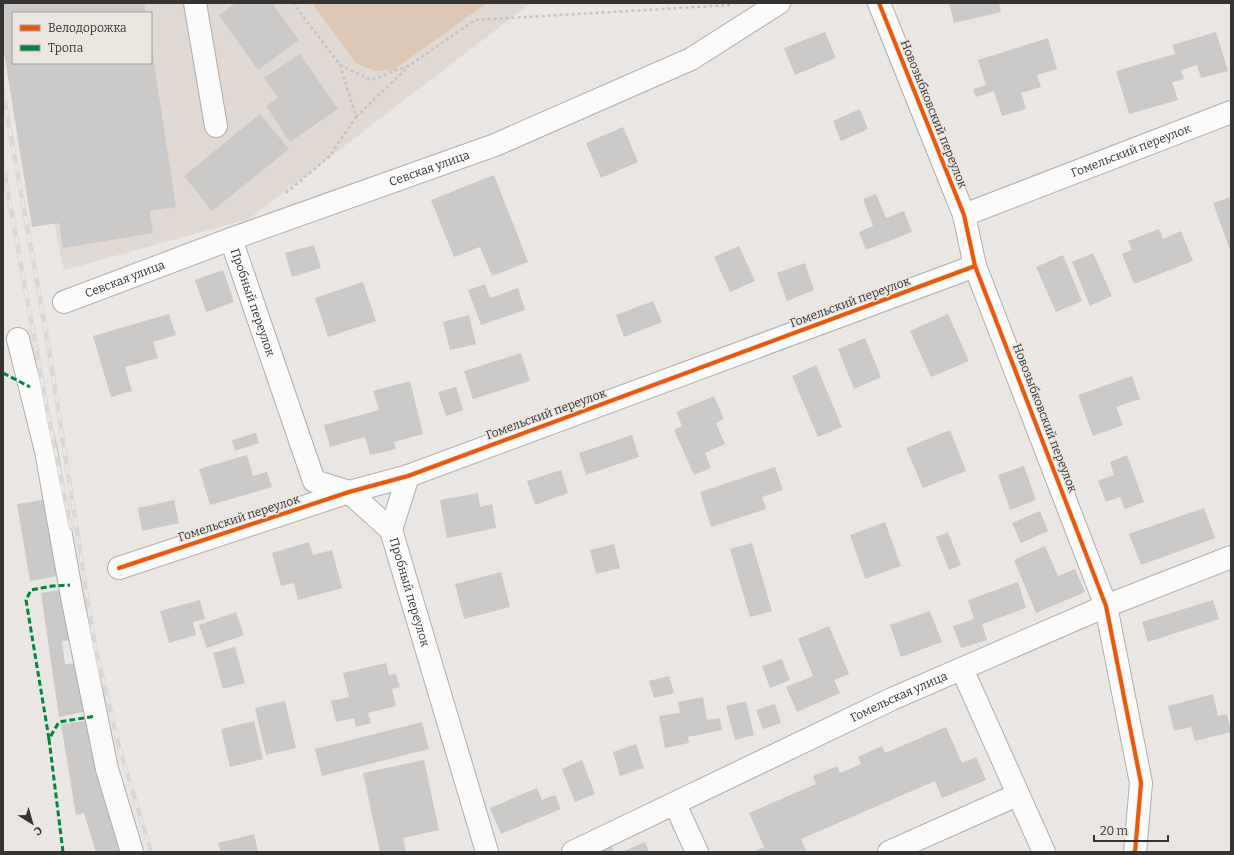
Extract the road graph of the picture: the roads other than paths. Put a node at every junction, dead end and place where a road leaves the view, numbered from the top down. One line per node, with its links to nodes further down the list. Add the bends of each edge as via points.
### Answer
1 (195, 3): 5 (street)
2 (779, 3): 7 (street, Севская улица, via 691,59 495,145)
3 (879, 3): 6 (street, Новозыбковский переулок)
4 (1231, 112): 6 (street, Гомельский переулок)
5 (216, 126)
6 (964, 215): 8 (street, Новозыбковский переулок)
7 (231, 239): 9 (street, Севская улица); 12 (street, Пробный переулок, via 314,481)
8 (975, 266): 11 (street, Гомельский переулок); 16 (street, Новозыбковский переулок)
9 (64, 302)
10 (18, 340): 20 (street, via 46,451 106,769)
11 (408, 476): 12 (street, Гомельский переулок); 13 (street)
12 (349, 492): 13 (street, Пробный переулок); 15 (street, Гомельский переулок)
13 (391, 530): 21 (street, Пробный переулок)
14 (1231, 557): 16 (street, Гомельская улица)
15 (119, 568)
16 (1106, 606): 17 (street, Гомельская улица); 26 (street, Новозыбковский переулок, via 1141,783)
17 (962, 669): 18 (street); 19 (street, Гомельская улица, via 892,699)
18 (1017, 795): 24 (street); 25 (street)
19 (675, 804): 22 (street, Гомельская улица); 23 (street)
20 (132, 852)
21 (487, 852)
22 (573, 852)
23 (697, 852)
24 (889, 852)
25 (1044, 852)
26 (1135, 852)

